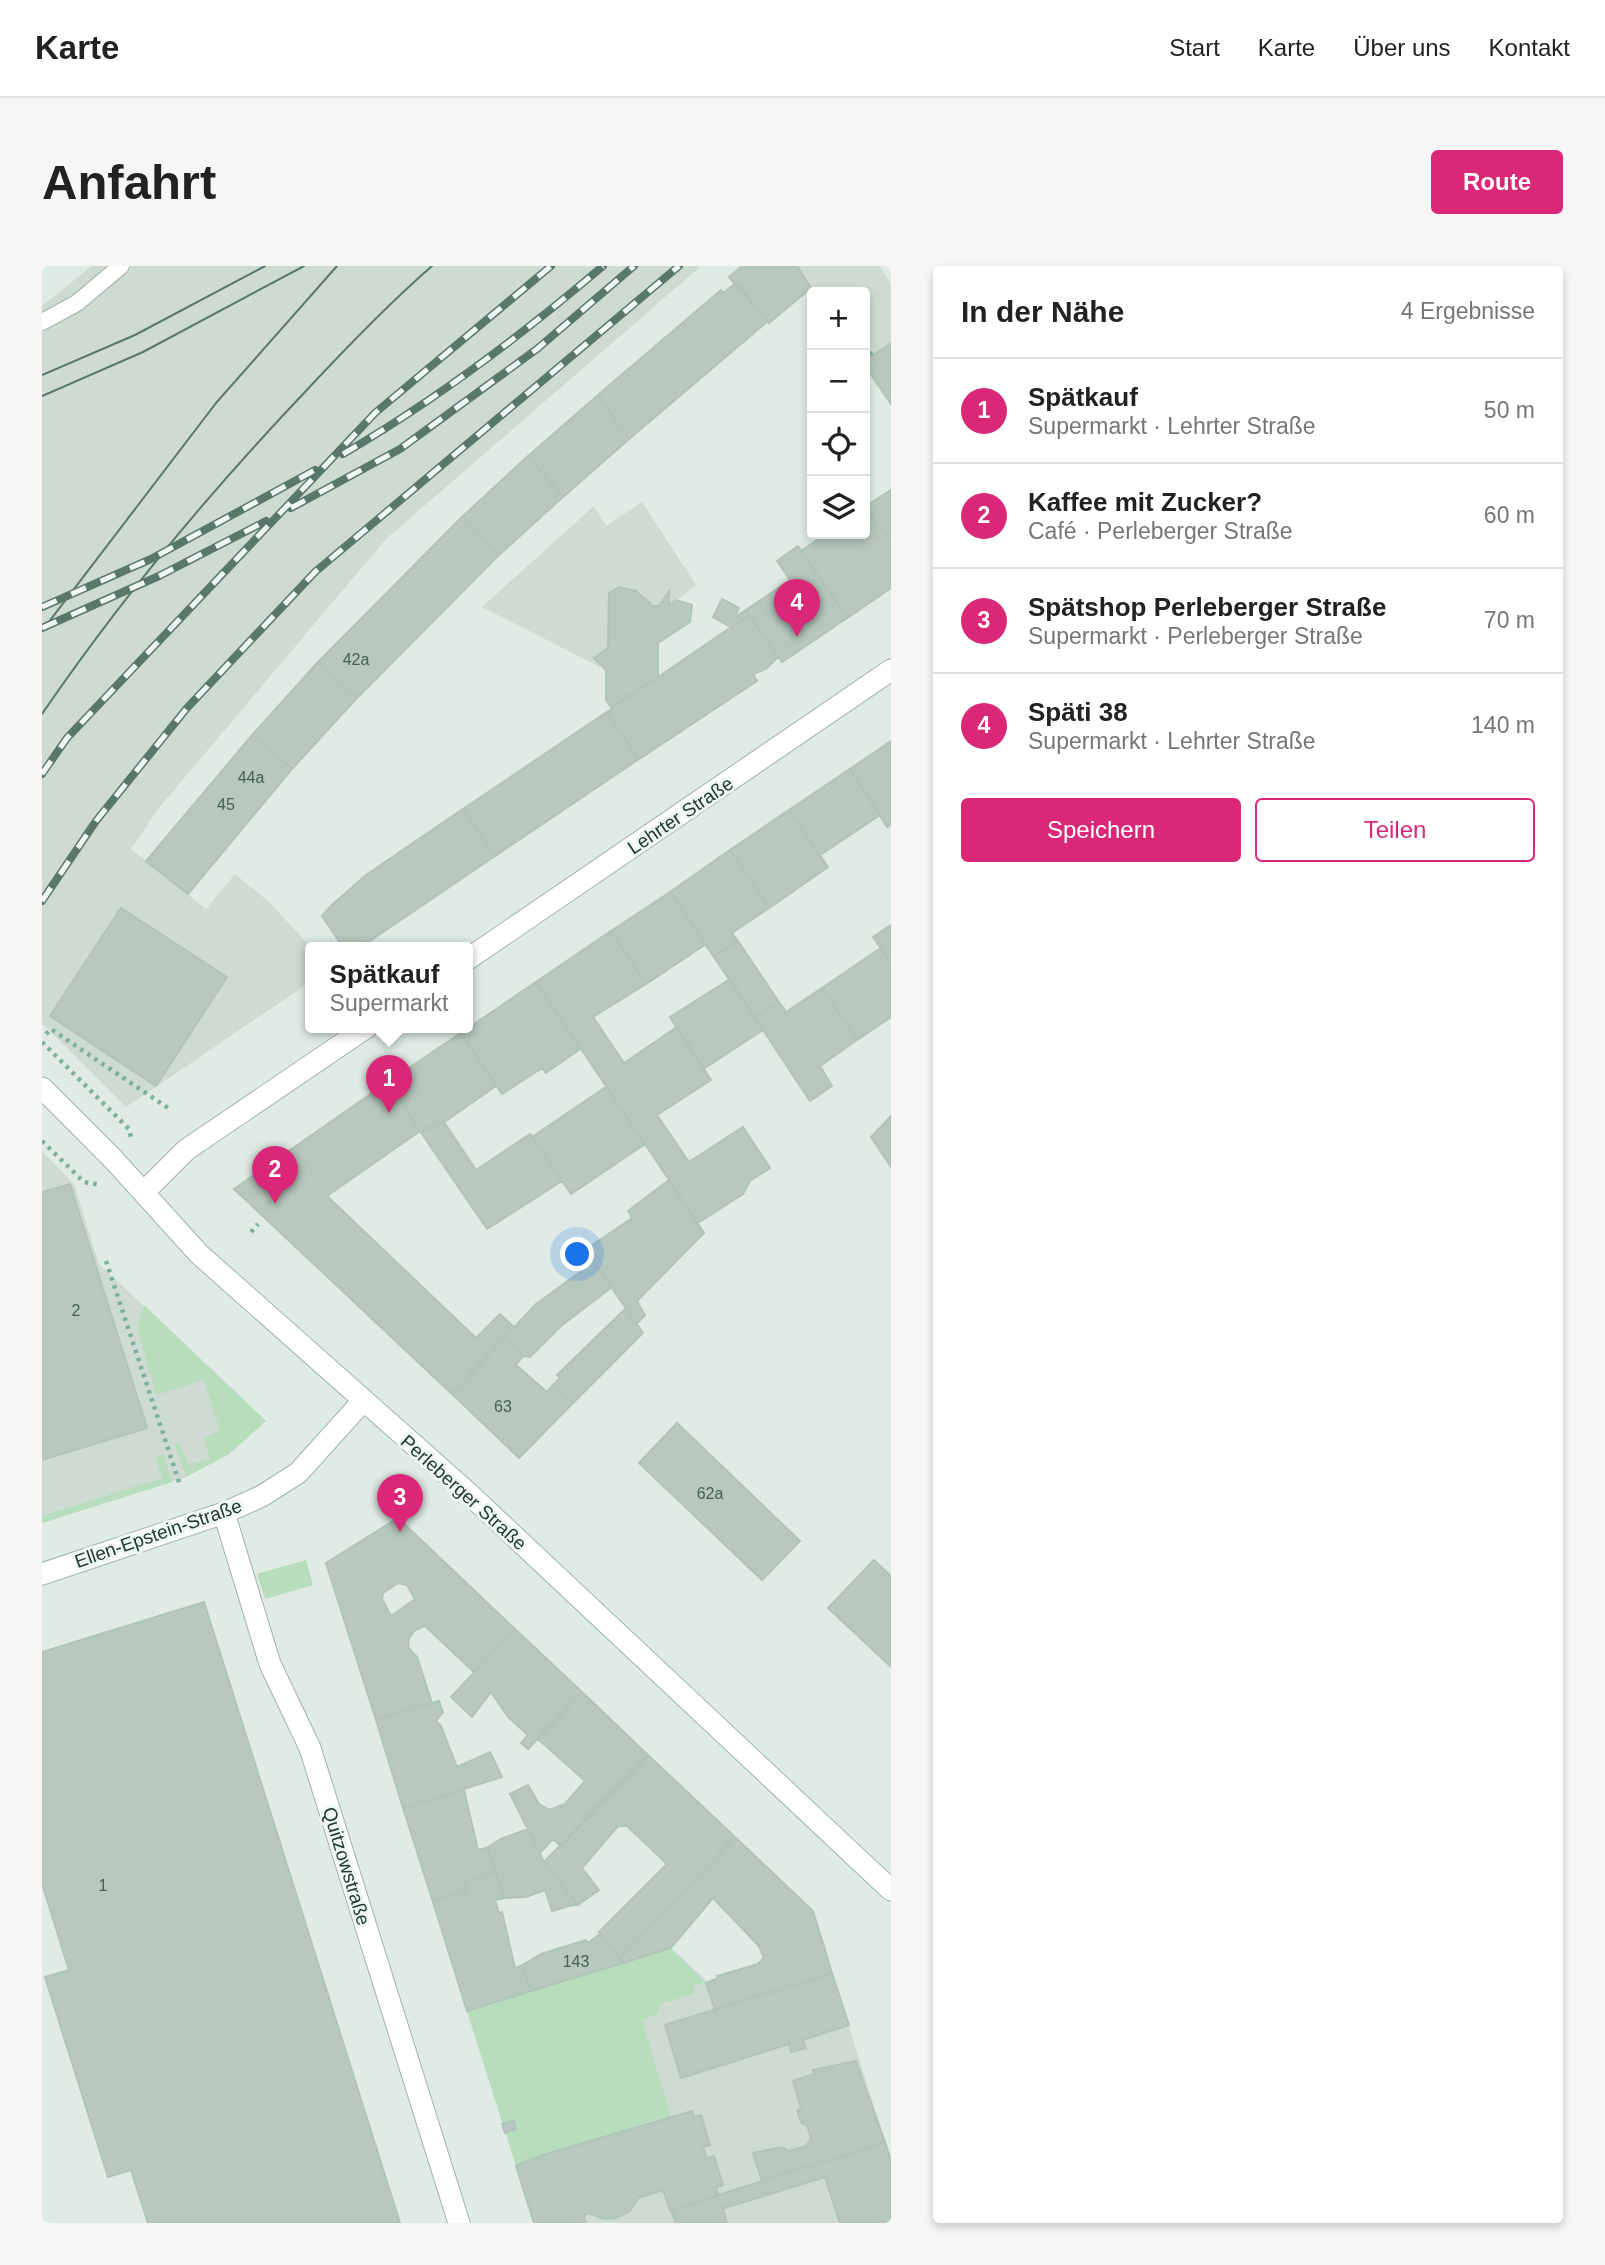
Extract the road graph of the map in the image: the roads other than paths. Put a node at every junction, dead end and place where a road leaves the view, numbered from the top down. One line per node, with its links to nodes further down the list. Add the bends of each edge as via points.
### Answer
1 (121, 266): 2 (lane, via 78,303)
2 (42, 322)
3 (891, 670): 4 (main road, Lehrter Straße)
4 (473, 956)
5 (357, 1033): 7 (main road, via 186,1150)
6 (42, 1088): 7 (main road, Perleberger Straße)
7 (144, 1192): 8 (main road, Perleberger Straße, via 184,1240)
8 (362, 1402): 9 (main road, Ellen-Epstein-Straße, via 298,1473); 11 (main road, Perleberger Straße, via 452,1478)
9 (224, 1513): 10 (main road, Ellen-Epstein-Straße); 12 (main road, Quitzowstraße, via 270,1664 310,1748)
10 (42, 1574)
11 (891, 1890)
12 (459, 2223)

